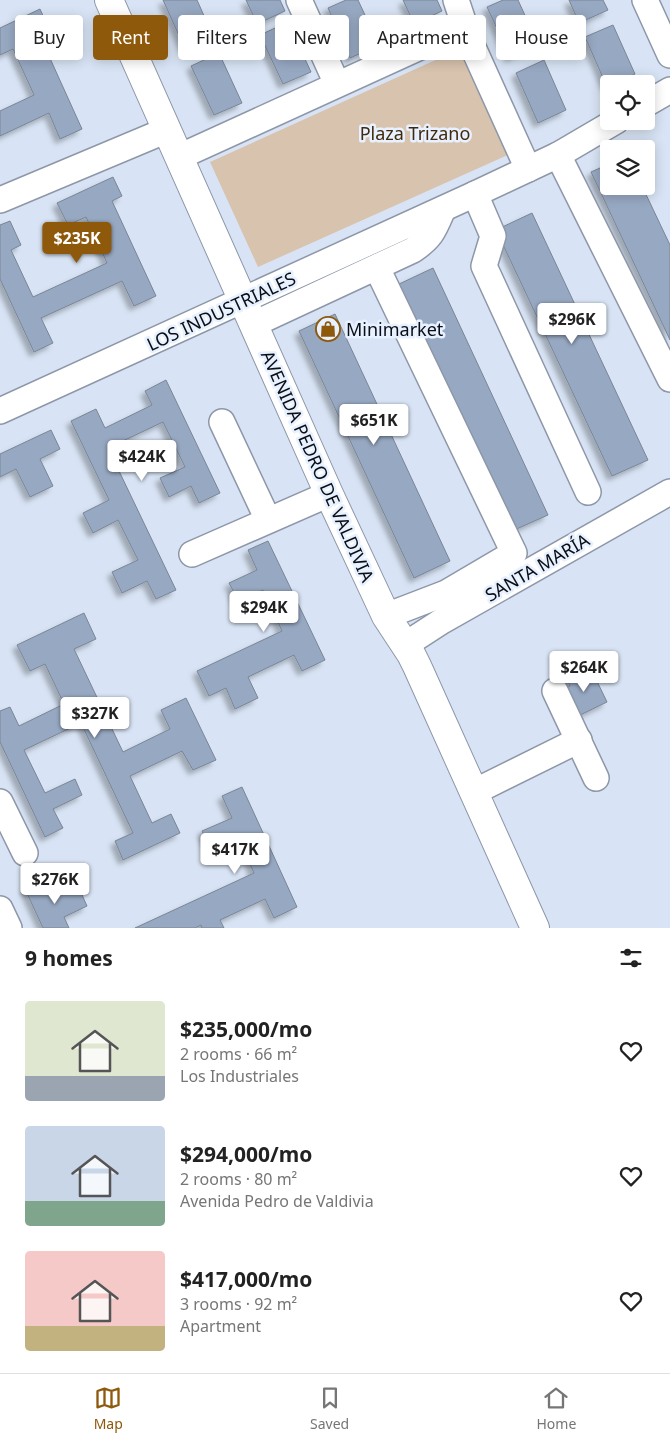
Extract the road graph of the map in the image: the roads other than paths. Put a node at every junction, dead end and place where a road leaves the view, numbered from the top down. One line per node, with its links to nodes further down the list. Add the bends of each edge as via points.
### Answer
1 (109, 0): 12 (main road, AVENIDA PEDRO DE VALDIVIA)
2 (299, 0): 9 (street)
3 (456, 0): 5 (street)
4 (645, 0): 6 (street)
5 (461, 15)
6 (670, 55)
7 (389, 60): 9 (street)
8 (478, 60): 16 (street)
9 (337, 84): 15 (street)
10 (670, 90): 11 (street)
11 (655, 99)
12 (166, 130): 15 (main road, AVENIDA PEDRO DE VALDIVIA); 18 (street)
13 (601, 130): 14 (street, LOS INDUSTRIALES)
14 (558, 155): 16 (street, LOS INDUSTRIALES); 22 (street)
15 (179, 157): 21 (main road, AVENIDA PEDRO DE VALDIVIA)
16 (528, 169): 17 (street, LOS INDUSTRIALES)
17 (475, 194): 19 (street, LOS INDUSTRIALES); 25 (street, via 493,236 484,266)
18 (0, 200)
19 (443, 209): 20 (street, LOS INDUSTRIALES, via 433,232 423,243); 21 (street, LOS INDUSTRIALES)
20 (377, 268): 21 (street, LOS INDUSTRIALES); 30 (street, via 514,553 446,592)
21 (248, 312): 23 (street, LOS INDUSTRIALES); 27 (main road, AVENIDA PEDRO DE VALDIVIA)
22 (670, 380)
23 (0, 411)
24 (222, 422): 28 (street)
25 (588, 492)
26 (670, 492): 31 (street, SANTA MARÍA)
27 (329, 494): 28 (street); 30 (main road, AVENIDA PEDRO DE VALDIVIA)
28 (268, 520): 29 (street)
29 (192, 554)
30 (386, 616): 31 (main road, AVENIDA PEDRO DE VALDIVIA)
31 (405, 645): 35 (main road, AVENIDA PEDRO DE VALDIVIA)
32 (555, 691): 33 (street)
33 (579, 740): 34 (street); 35 (street)
34 (596, 778)
35 (474, 792): 40 (main road, AVENIDA PEDRO DE VALDIVIA)
36 (0, 802): 37 (street)
37 (26, 852)
38 (0, 909): 39 (street)
39 (9, 928)
40 (535, 928)

